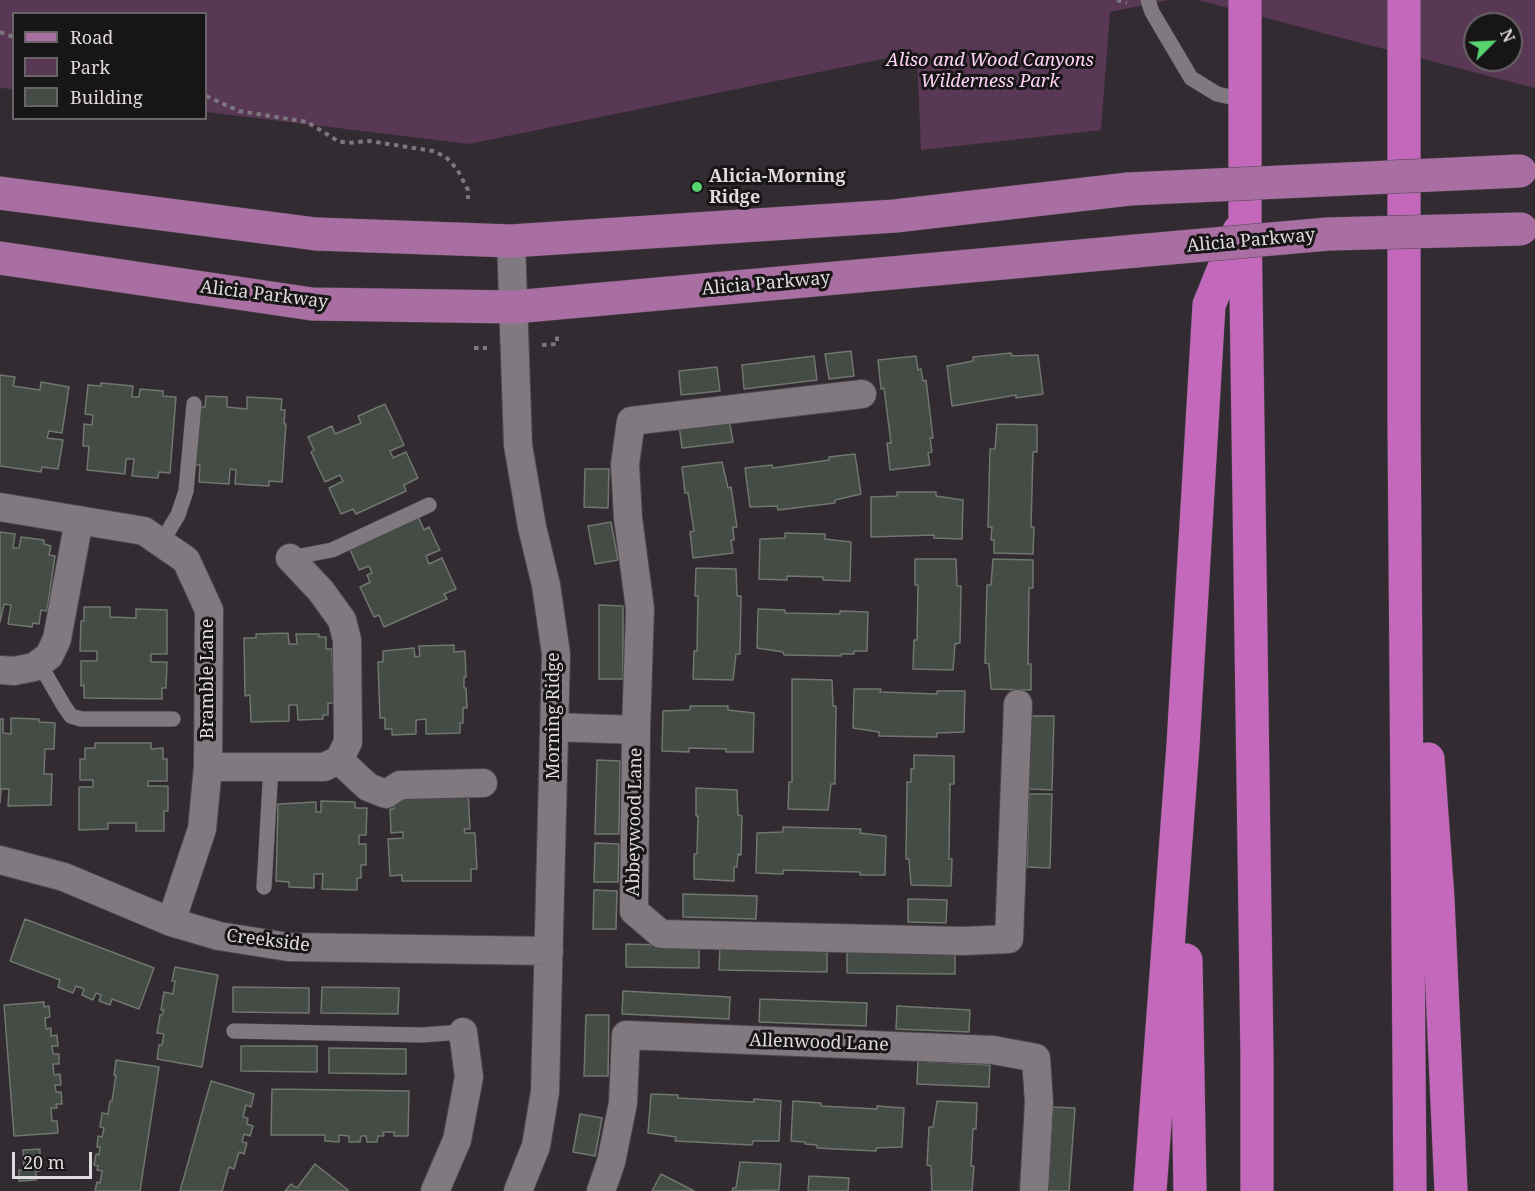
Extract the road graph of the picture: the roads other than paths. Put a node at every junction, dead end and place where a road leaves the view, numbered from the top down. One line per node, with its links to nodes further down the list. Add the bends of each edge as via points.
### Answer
1 (1148, 0): 4 (lane, via 1191,78 1217,94)
2 (1245, 0): 4 (highway)
3 (1404, 0): 14 (highway)
4 (1244, 100): 7 (highway)
5 (1527, 171): 9 (main road, bridge, via 1129,189 895,216)
6 (0, 193): 9 (main road, via 316,234)
7 (1245, 218): 26 (highway, via 1209,305); 43 (highway)
8 (1528, 230): 11 (main road, Alicia Parkway, bridge, via 1328,234)
9 (512, 241): 11 (street, Morning Ridge)
10 (0, 258): 11 (main road, Alicia Parkway, via 312,304)
11 (514, 306): 24 (street, Morning Ridge, via 518,446 554,643)
12 (861, 394): 25 (street, Abbeywood Lane, via 631,421 625,464 640,609)
13 (194, 404): 18 (lane, via 186,491 178,515)
14 (1404, 419): 44 (highway); 45 (highway, via 1438,899)
15 (429, 505): 19 (lane, via 332,550)
16 (0, 507): 17 (street, Bramble Lane)
17 (79, 520): 18 (street, Bramble Lane, via 144,531); 20 (street, via 57,639 49,656)
18 (161, 543): 28 (street, Bramble Lane, via 186,560 209,610)
19 (290, 558): 27 (street, via 342,620 347,640 348,742)
20 (39, 663): 21 (street, via 14,671); 23 (lane, via 72,716)
21 (0, 670)
22 (1018, 704): 25 (street, Abbeywood Lane, via 1009,939 661,934 634,911)
23 (173, 719)
24 (555, 727): 25 (street); 34 (street, Morning Ridge)
25 (636, 730)
26 (1183, 745): 41 (highway); 42 (highway)
27 (339, 760): 29 (street, via 324,767); 30 (street, via 368,787 386,794 400,785)
28 (208, 767): 29 (street); 33 (street, Bramble Lane, via 202,829)
29 (271, 767): 32 (lane)
30 (483, 783)
31 (0, 861): 33 (street, Creekside, via 64,877)
32 (264, 887)
33 (171, 922): 34 (street, Creekside, via 219,936 288,947)
34 (549, 951): 38 (street, Morning Ridge, via 545,1092 536,1146)
35 (234, 1031): 36 (lane, via 421,1035)
36 (463, 1032): 37 (street, via 469,1077 457,1140)
37 (435, 1191)
38 (518, 1191)
39 (601, 1191): 40 (street, Allenwood Lane, via 623,1103 626,1035 993,1050 1036,1058 1039,1102)
40 (1034, 1191)
41 (1150, 1191)
42 (1190, 1191)
43 (1257, 1191)
44 (1410, 1191)
45 (1451, 1191)

